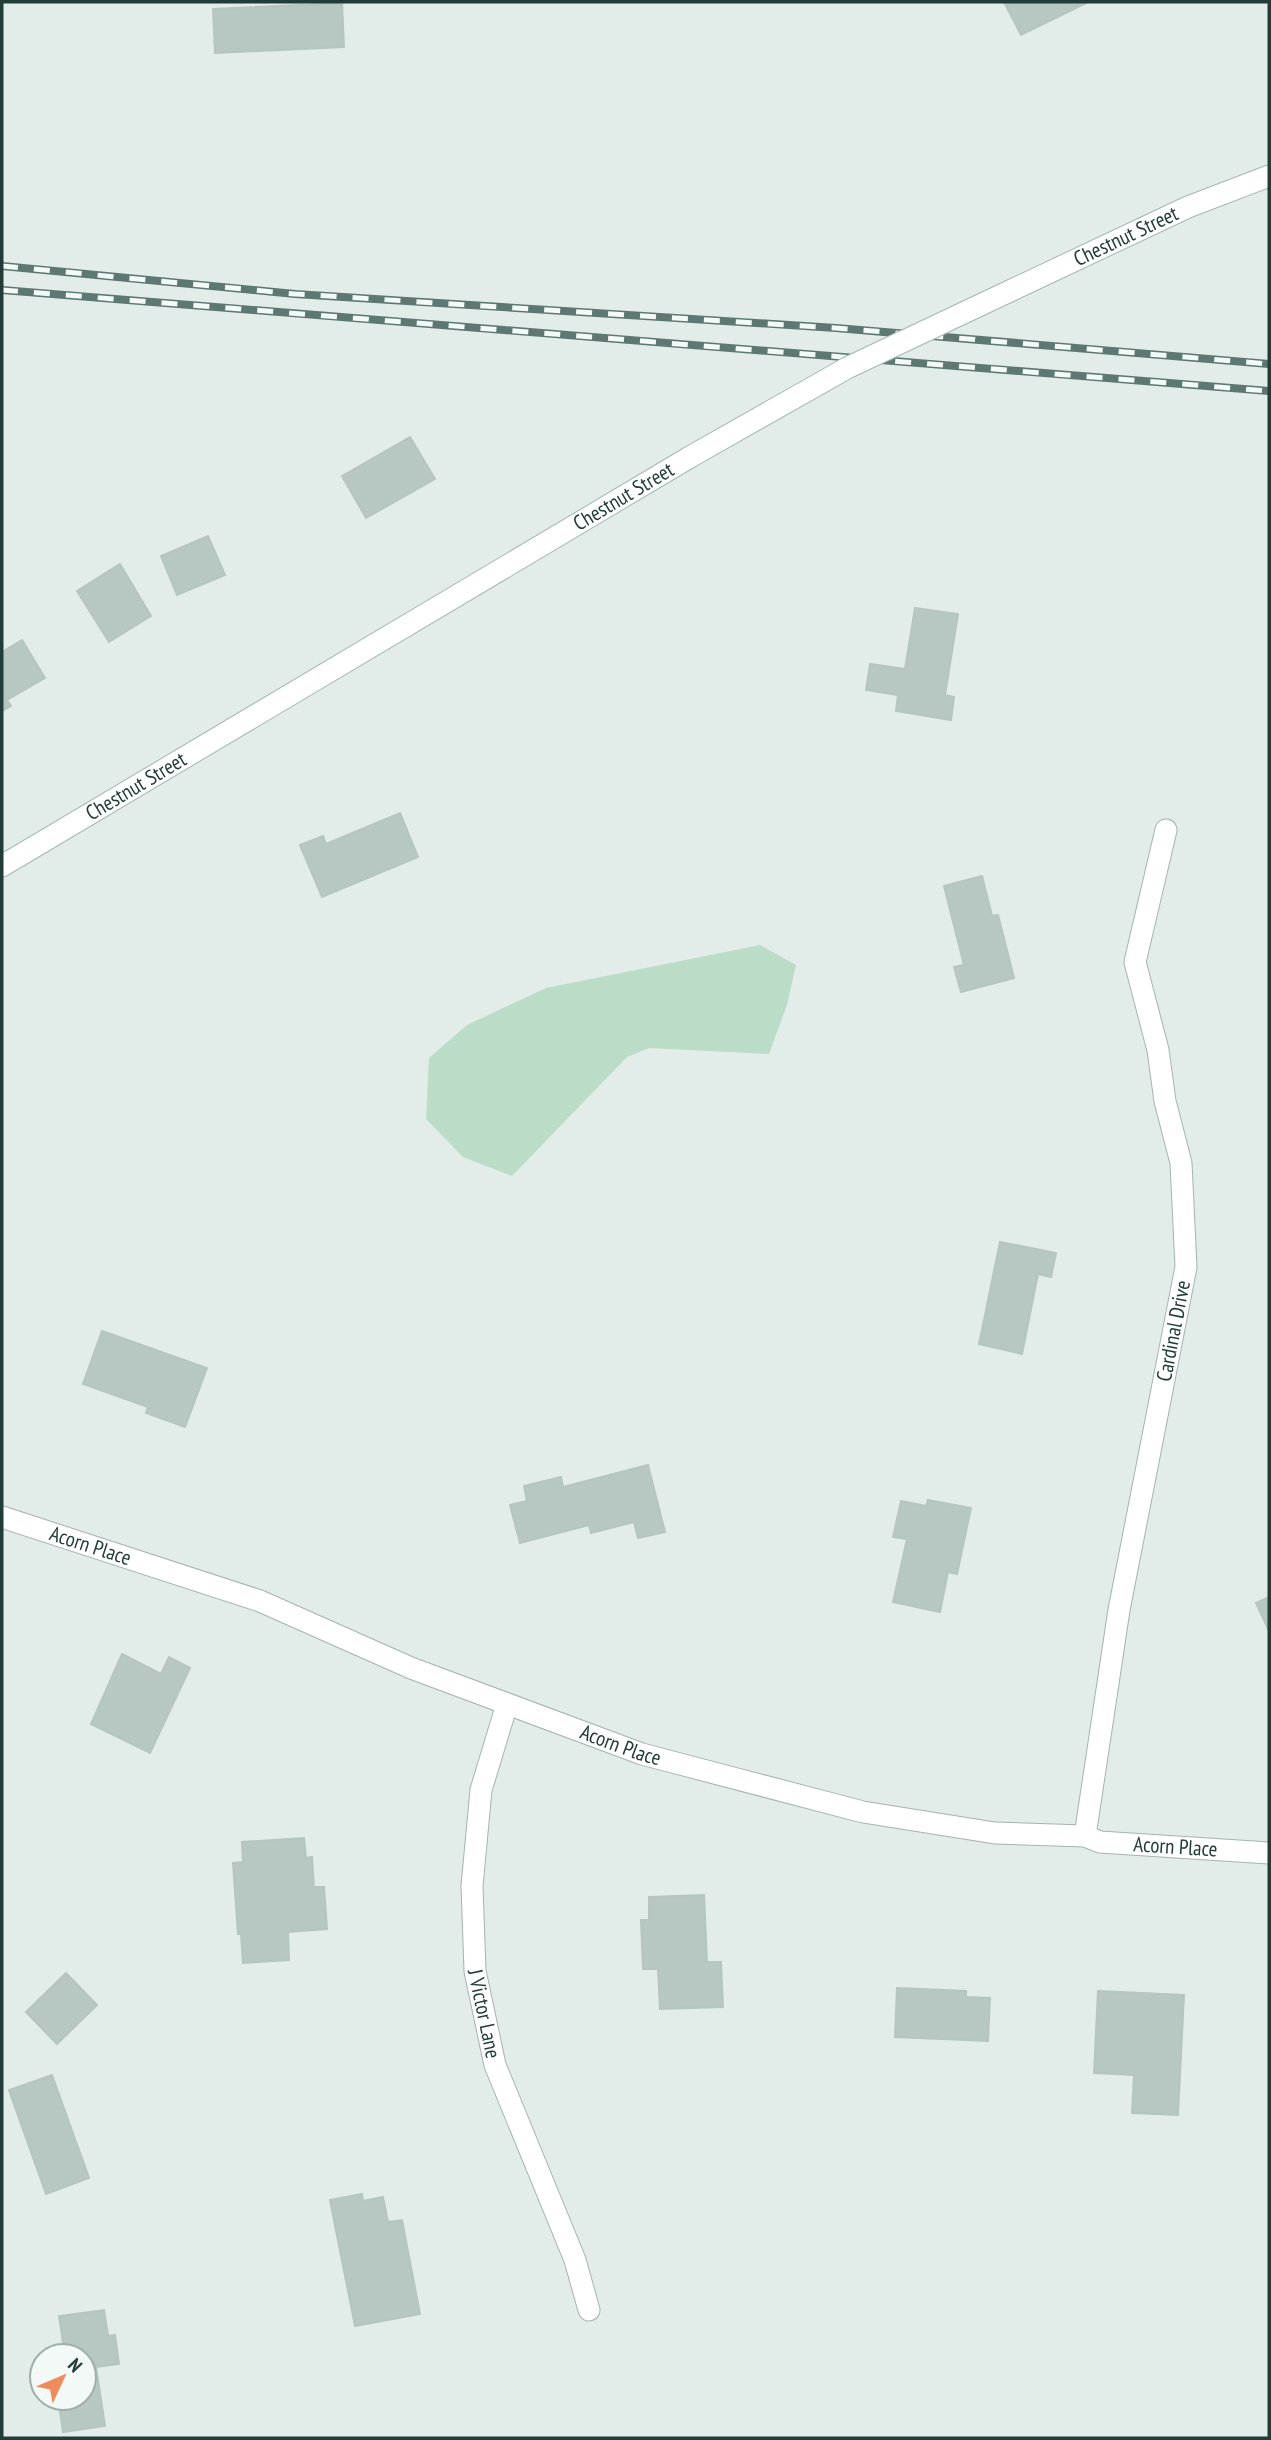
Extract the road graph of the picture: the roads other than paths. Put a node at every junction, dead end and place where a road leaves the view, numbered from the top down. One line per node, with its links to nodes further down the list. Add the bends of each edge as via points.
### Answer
1 (1269, 176): 3 (street, Chestnut Street, bridge, via 1188,207 847,368)
2 (1166, 830): 6 (street, Cardinal Drive, via 1135,962 1181,1163 1186,1268 1119,1610)
3 (2, 866)
4 (2, 1517): 5 (street, Acorn Place, via 260,1601 411,1668)
5 (508, 1704): 6 (street, Acorn Place, via 642,1754 863,1812 995,1833); 8 (street, J Victor Lane, via 481,1790 472,1886 475,1971 495,2065 575,2260)
6 (1086, 1836): 7 (street, Acorn Place, via 1100,1842)
7 (1269, 1853)
8 (589, 2310)

